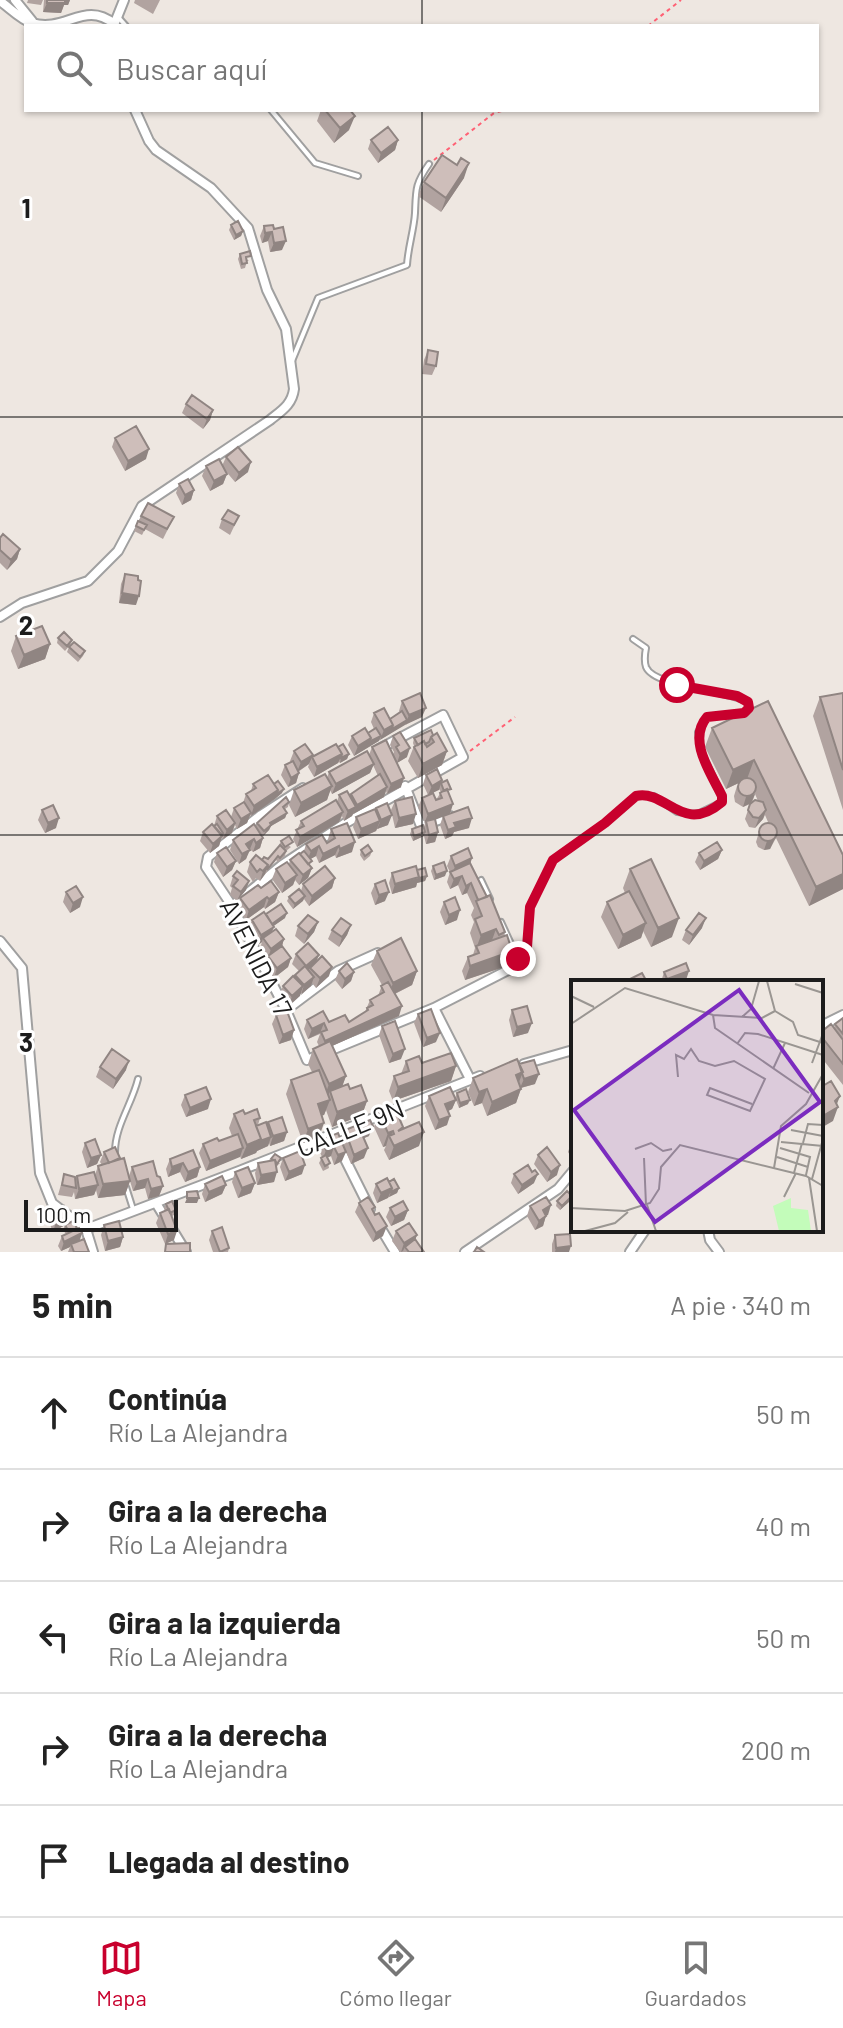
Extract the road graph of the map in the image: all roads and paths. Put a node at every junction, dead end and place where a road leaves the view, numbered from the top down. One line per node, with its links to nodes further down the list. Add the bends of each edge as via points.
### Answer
1 (15, 0): 6 (street)
2 (124, 0): 5 (street)
3 (681, 0): 7 (path)
4 (0, 1): 6 (street)
5 (116, 22): 6 (street, via 89,9 50,24)
6 (35, 24)
7 (651, 24)
8 (136, 112): 13 (street, via 156,150 211,188 248,228 267,290 286,329)
9 (273, 112): 12 (lane, via 315,163)
10 (498, 112): 11 (path)
11 (429, 164): 13 (lane, via 413,196 407,265 318,298)
12 (358, 176)
13 (291, 363): 14 (street, via 290,404 142,506 118,551 94,576 22,603)
14 (0, 617)
15 (633, 639): 33 (lane, via 646,648 645,665 651,674 663,681 748,702 744,713 707,717 698,732 722,802 697,814 677,812 654,796 636,796 553,860 530,907 527,947)
16 (515, 717): 20 (path)
17 (384, 746): 18 (street); 19 (street); 20 (street, via 443,715)
18 (371, 753)
19 (389, 757)
20 (463, 757): 23 (street)
21 (401, 779): 23 (street)
22 (310, 785): 28 (street, AVENIDA 17, via 208,857 206,867)
23 (407, 790): 25 (street, via 421,826); 26 (street)
24 (338, 813): 26 (street)
25 (450, 816)
26 (346, 828): 28 (street, via 282,865)
27 (481, 880): 29 (lane)
28 (232, 906): 36 (street, AVENIDA 17)
29 (494, 906)
30 (500, 919): 33 (lane)
31 (0, 941): 50 (street, via 22,968 40,1173 52,1203)
32 (378, 953): 36 (street, via 338,971)
33 (518, 959): 34 (lane)
34 (512, 968): 35 (street)
35 (434, 1008): 36 (street, AVENIDA 17, via 307,1060); 43 (street)
36 (286, 1010)
37 (843, 1015): 38 (street)
38 (823, 1025)
39 (571, 1051): 40 (street)
40 (513, 1067)
41 (485, 1075): 43 (street, CALLE 9N)
42 (138, 1079): 45 (lane, via 118,1126)
43 (470, 1079): 44 (street, CALLE 9N)
44 (333, 1134): 48 (street, CALLE 9N); 55 (street)
45 (118, 1161)
46 (571, 1173): 56 (street, via 558,1189)
47 (126, 1186): 49 (lane)
48 (156, 1203): 49 (street, CALLE 9N); 54 (street)
49 (134, 1211): 50 (street, CALLE 9N)
50 (86, 1229): 53 (street)
51 (644, 1232): 57 (street)
52 (708, 1232): 58 (street)
53 (93, 1252)
54 (186, 1252)
55 (395, 1252)
56 (465, 1252)
57 (630, 1252)
58 (719, 1252)

